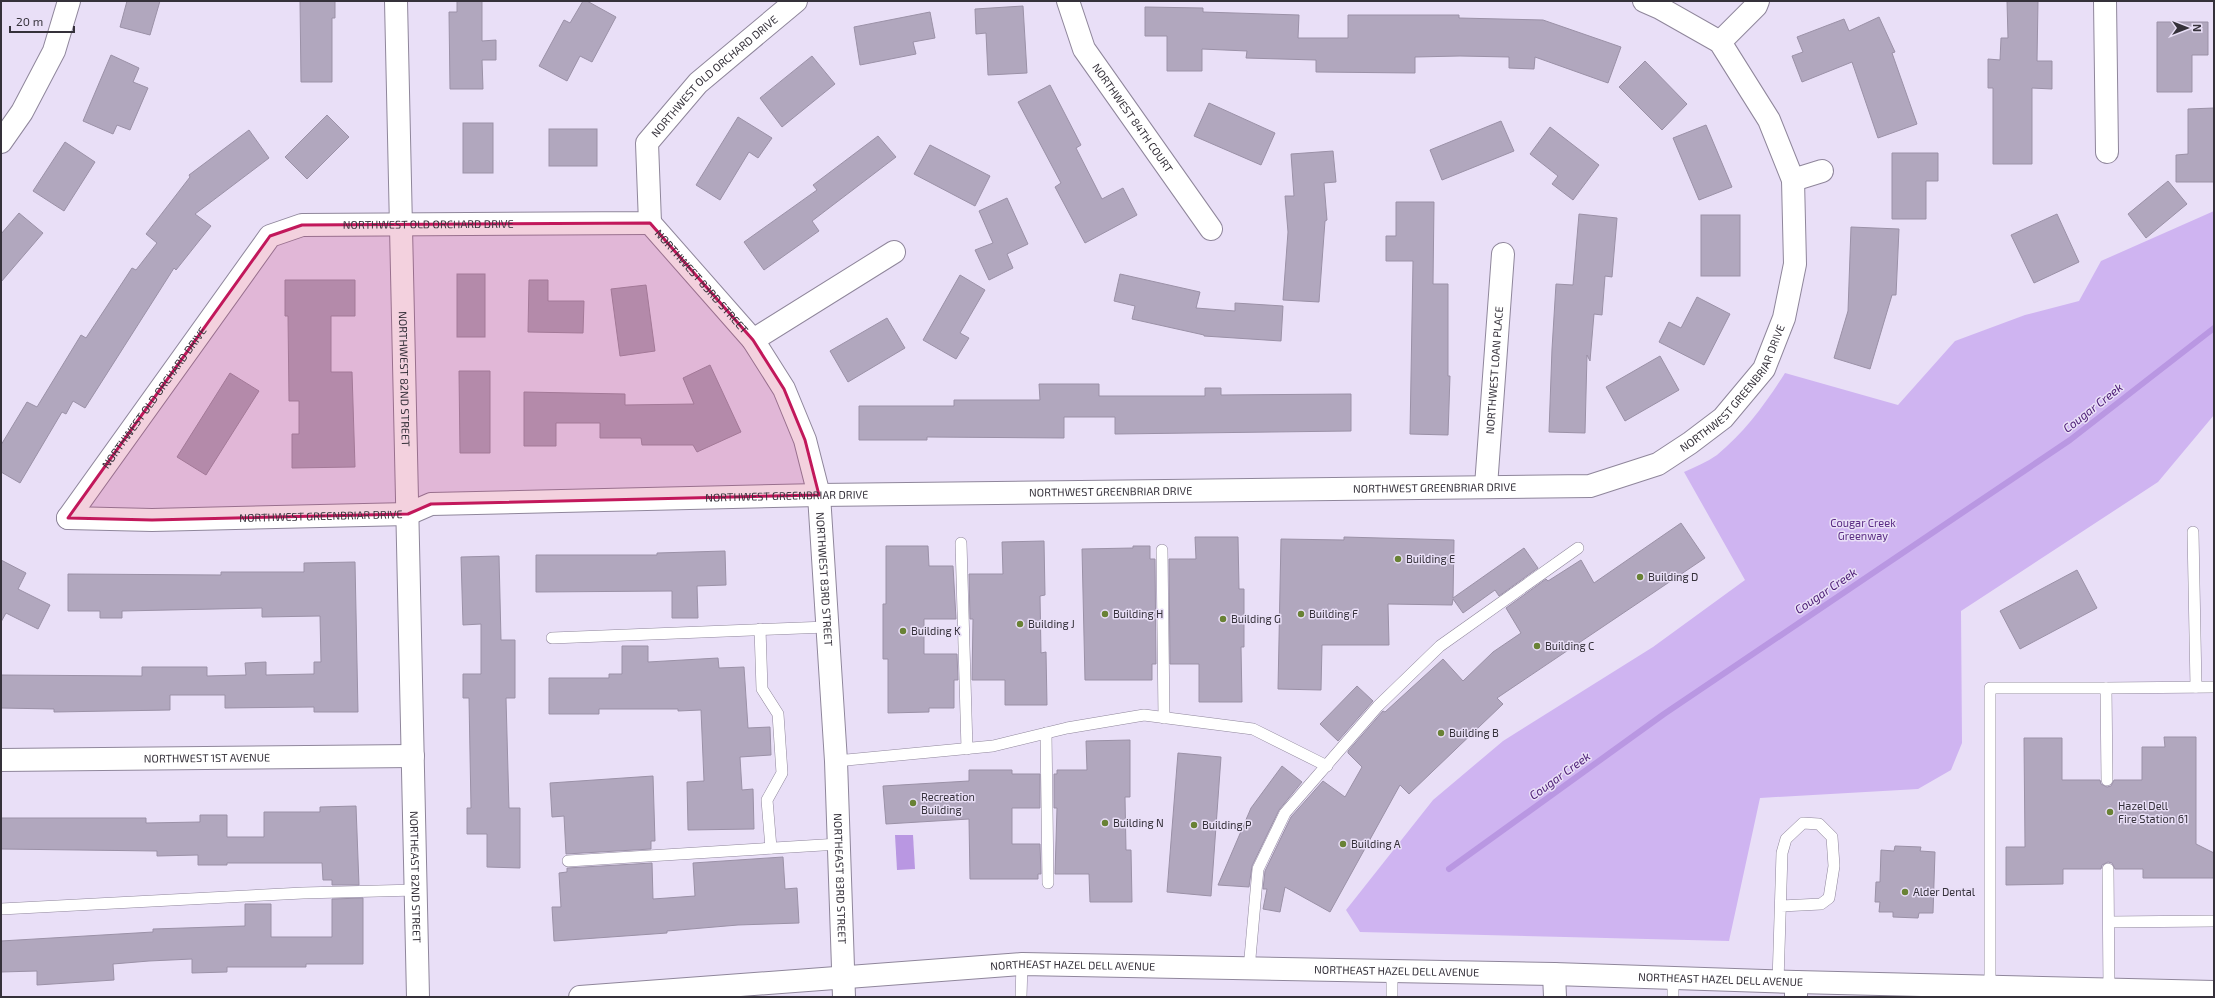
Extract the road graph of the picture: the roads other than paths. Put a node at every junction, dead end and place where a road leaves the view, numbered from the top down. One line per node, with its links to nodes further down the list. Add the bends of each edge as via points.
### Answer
1 (69, 1): 9 (street, via 54,50 22,112)
2 (396, 1): 14 (street, NORTHWEST 82ND STREET)
3 (796, 1): 13 (street, NORTHWEST OLD ORCHARD DRIVE, via 698,83 647,143)
4 (1068, 1): 15 (street, NORTHWEST 84TH COURT, via 1084,49)
5 (1644, 1): 8 (street)
6 (1758, 1): 8 (street)
7 (2105, 1): 10 (street)
8 (1720, 42): 12 (street, NORTHWEST GREENBRIAR DRIVE, via 1769,120)
9 (1, 142)
10 (2107, 152)
11 (1822, 172): 12 (street)
12 (1793, 180): 19 (street, NORTHWEST GREENBRIAR DRIVE, via 1795,264 1784,318 1764,369 1723,418 1658,464 1590,486)
13 (650, 223): 14 (street, NORTHWEST OLD ORCHARD DRIVE); 18 (street, NORTHWEST 83RD STREET)
14 (402, 225): 21 (street, NORTHWEST 82ND STREET); 22 (street, NORTHWEST OLD ORCHARD DRIVE, via 302,225 270,236)
15 (1211, 230)
16 (894, 252): 18 (street, NORTHWEST 83RD STREET)
17 (1503, 254): 19 (street, NORTHWEST LOAN PLACE)
18 (753, 340): 20 (street, NORTHWEST 83RD STREET, via 784,389 805,440)
19 (1486, 486): 20 (street, NORTHWEST GREENBRIAR DRIVE)
20 (819, 495): 21 (street, NORTHWEST GREENBRIAR DRIVE, via 431,504); 27 (street, NORTHWEST 83RD STREET)
21 (408, 514): 22 (street, NORTHWEST GREENBRIAR DRIVE, via 152,520); 36 (street, NORTHWEST 82ND STREET)
22 (68, 518)
23 (2193, 532): 30 (lane)
24 (961, 543): 35 (lane)
25 (1578, 548): 39 (lane, via 1440,646 1378,706)
26 (1162, 550): 33 (lane)
27 (827, 627): 28 (lane); 38 (street, NORTHWEST 83RD STREET)
28 (760, 630): 29 (lane); 42 (lane, via 762,689 778,714 782,773 767,800)
29 (552, 638)
30 (2196, 687): 31 (lane); 32 (lane)
31 (2214, 687)
32 (2106, 688): 40 (lane); 57 (lane, via 1990,688)
33 (1164, 718): 34 (lane, via 1144,715); 39 (lane, via 1252,729)
34 (1046, 733): 35 (lane, via 993,746); 45 (lane)
35 (967, 749): 38 (lane)
36 (413, 756): 37 (street, NORTHWEST 1ST AVENUE); 46 (street, NORTHEAST 82ND STREET)
37 (1, 760)
38 (836, 761): 41 (street, NORTHEAST 83RD STREET)
39 (1327, 766): 52 (lane, via 1285,813 1258,869)
40 (2107, 780)
41 (839, 844): 42 (lane); 55 (street, NORTHEAST 83RD STREET)
42 (771, 848): 43 (lane)
43 (568, 861)
44 (2108, 869): 50 (lane)
45 (1048, 883)
46 (416, 890): 48 (lane, via 303,893); 62 (street, NORTHEAST 82ND STREET)
47 (1781, 906): 47 (lane, via 1782,853 1786,839 1803,823 1819,824 1832,837 1834,866 1829,898 1821,904); 56 (lane)
48 (1, 909)
49 (2214, 921): 50 (lane)
50 (2109, 922): 59 (lane)
51 (1022, 964): 52 (street, NORTHEAST HAZEL DELL AVENUE); 55 (street, NORTHEAST HAZEL DELL AVENUE); 64 (lane)
52 (1249, 969): 53 (street, NORTHEAST HAZEL DELL AVENUE)
53 (1392, 972): 54 (street, NORTHEAST HAZEL DELL AVENUE); 65 (lane)
54 (1554, 974): 58 (street, NORTHEAST HAZEL DELL AVENUE); 66 (street)
55 (844, 987): 61 (street, NORTHEAST HAZEL DELL AVENUE)
56 (1790, 987): 57 (street, NORTHEAST HAZEL DELL AVENUE); 58 (street, NORTHEAST HAZEL DELL AVENUE)
57 (1990, 987): 59 (street, NORTHEAST HAZEL DELL AVENUE)
58 (1673, 988)
59 (2109, 990): 60 (street, NORTHEAST HAZEL DELL AVENUE)
60 (2214, 992)
61 (644, 995): 63 (street, NORTHEAST HAZEL DELL AVENUE)
62 (418, 997)
63 (580, 997)
64 (1021, 997)
65 (1392, 997)
66 (1555, 997)

